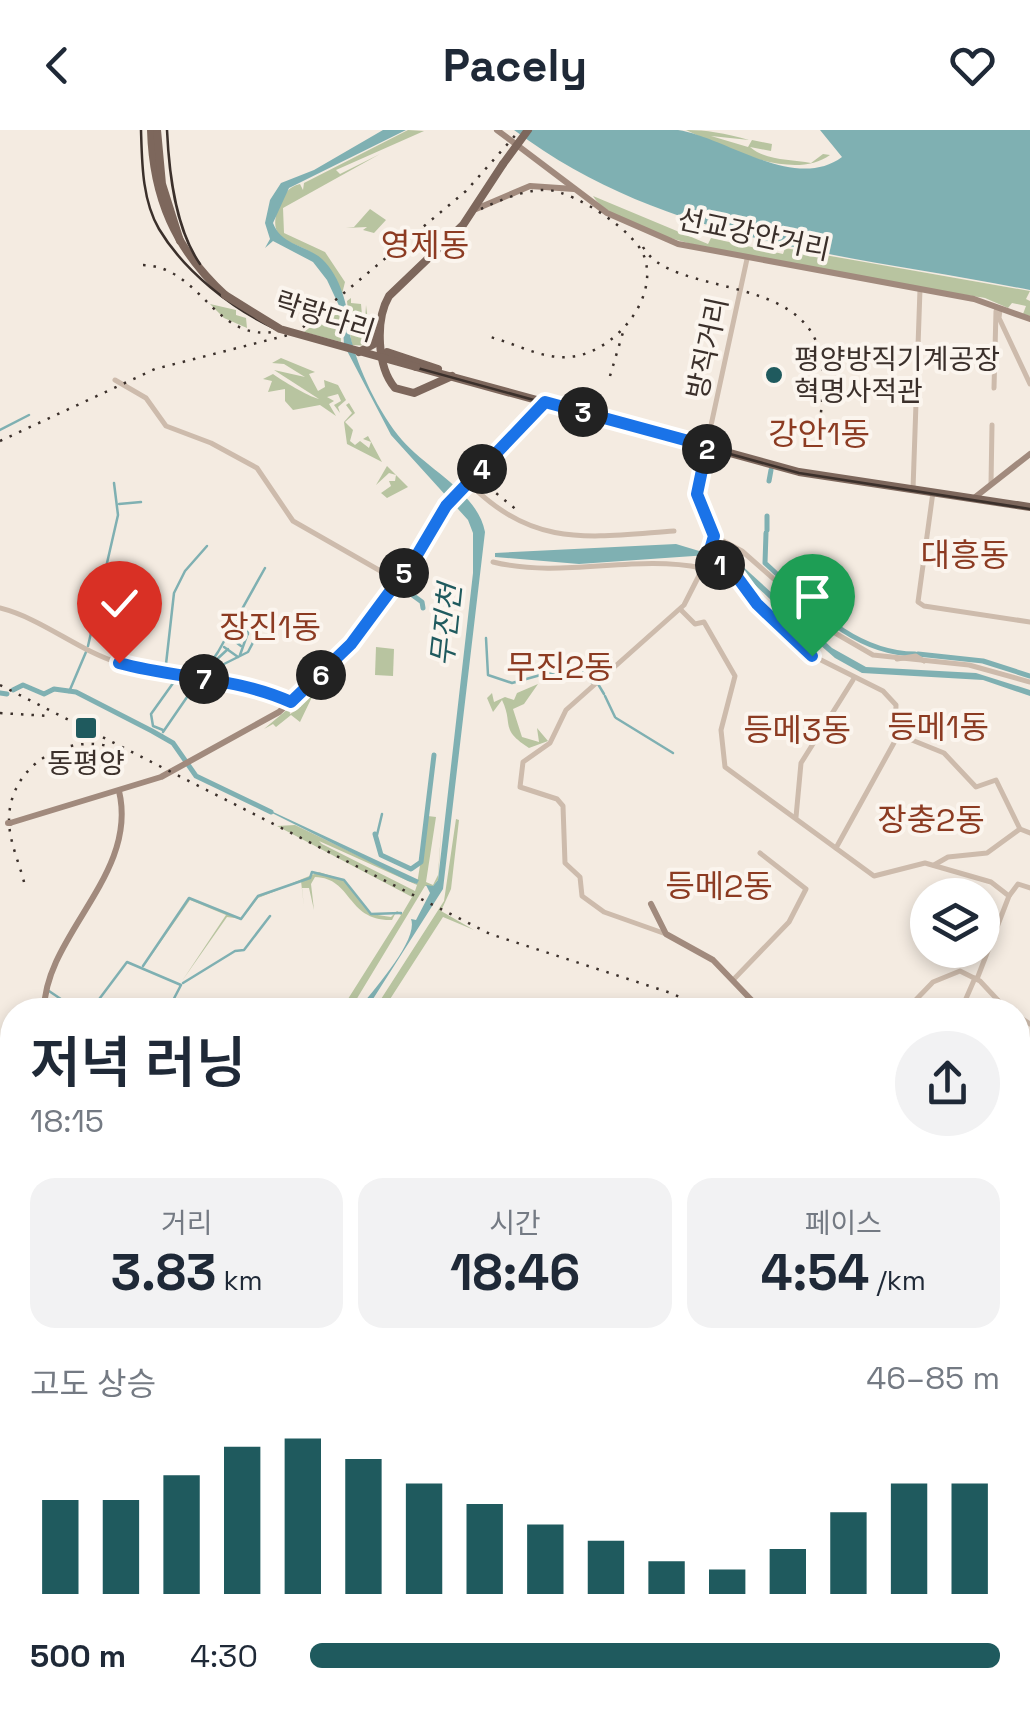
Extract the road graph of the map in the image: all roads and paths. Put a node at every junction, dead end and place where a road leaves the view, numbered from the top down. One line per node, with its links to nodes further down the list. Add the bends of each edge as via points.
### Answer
1 (157, 130): 6 (main road, via 162,184); 6 (main road, via 161,205)
2 (496, 130): 4 (main road, 선교강안거리)
3 (528, 130): 5 (main road, bridge)
4 (574, 189): 5 (main road, via 538,185); 7 (main road, 선교강안거리, via 653,234)
5 (485, 202): 9 (main road)
6 (180, 240): 13 (main road, 락랑다리, bridge, via 226,295 274,326)
7 (746, 259): 8 (main road, 선교강안거리); 24 (street, 방직거리)
8 (920, 289): 10 (main road, 선교강안거리); 28 (street)
9 (388, 296): 12 (main road); 13 (main road, via 380,305 374,344)
10 (998, 308): 11 (main road, 선교강안거리); 19 (street); 20 (street)
11 (1030, 319)
12 (380, 324): 14 (main road, via 388,346); 15 (main road)
13 (360, 352): 16 (main road, 락랑다리, bridge)
14 (404, 357): 15 (main road, via 387,352); 17 (main road)
15 (384, 362): 21 (main road, via 395,388)
16 (416, 368): 17 (main road, 락랑다리); 21 (main road, via 424,380)
17 (449, 376): 21 (main road); 22 (main road)
18 (115, 380): 37 (street, via 146,398 168,427 257,468 293,521)
19 (1030, 384)
20 (994, 388)
21 (418, 392)
22 (545, 402): 24 (main road); 26 (main road)
23 (992, 424): 27 (street)
24 (707, 446): 28 (main road, via 799,472); 33 (street, 방직거리, via 697,494)
25 (1030, 454): 27 (main road)
26 (469, 482): 32 (street, via 493,508 553,535); 37 (main road)
27 (991, 484): 30 (main road)
28 (913, 489): 29 (main road)
29 (934, 492): 30 (main road); 40 (street, via 918,602)
30 (972, 498): 31 (main road)
31 (1030, 507)
32 (674, 531)
33 (714, 536): 34 (street); 42 (street, via 742,551 851,643 894,659 969,666)
34 (709, 556): 36 (street); 41 (street, via 732,570 799,644)
35 (493, 562): 36 (street, via 555,570)
36 (702, 568): 39 (street)
37 (398, 581): 43 (main road, via 340,656)
38 (0, 608): 43 (street, via 116,662 237,682)
39 (680, 610): 46 (street, via 695,624 704,622 735,676 721,730 725,767); 56 (street, via 566,710 550,743 522,762 518,782 563,806 565,863 580,878 582,896 604,912)
40 (1030, 622)
41 (853, 680): 44 (street, via 894,702); 46 (street, via 801,763)
42 (1030, 682)
43 (291, 702): 45 (main road, via 187,764)
44 (897, 734): 48 (street, via 944,753 976,787 996,780); 50 (street)
45 (119, 791): 47 (main road); 59 (main road, via 120,833 87,913 52,966)
46 (796, 817): 50 (street)
47 (6, 824)
48 (1020, 830): 49 (street); 52 (street, via 987,853)
49 (1030, 833)
50 (836, 848): 52 (street, via 874,876)
51 (760, 853): 58 (street, via 806,888 788,922)
52 (934, 865): 54 (street, via 989,882)
53 (1030, 888): 54 (street, via 1018,884)
54 (1010, 896): 57 (street)
55 (651, 904): 56 (main road)
56 (666, 934): 58 (main road)
57 (976, 978): 61 (street, via 948,974); 62 (street); 63 (street)
58 (734, 979): 60 (main road)
59 (46, 998)
60 (751, 998)
61 (920, 998)
62 (967, 998)
63 (995, 998)

